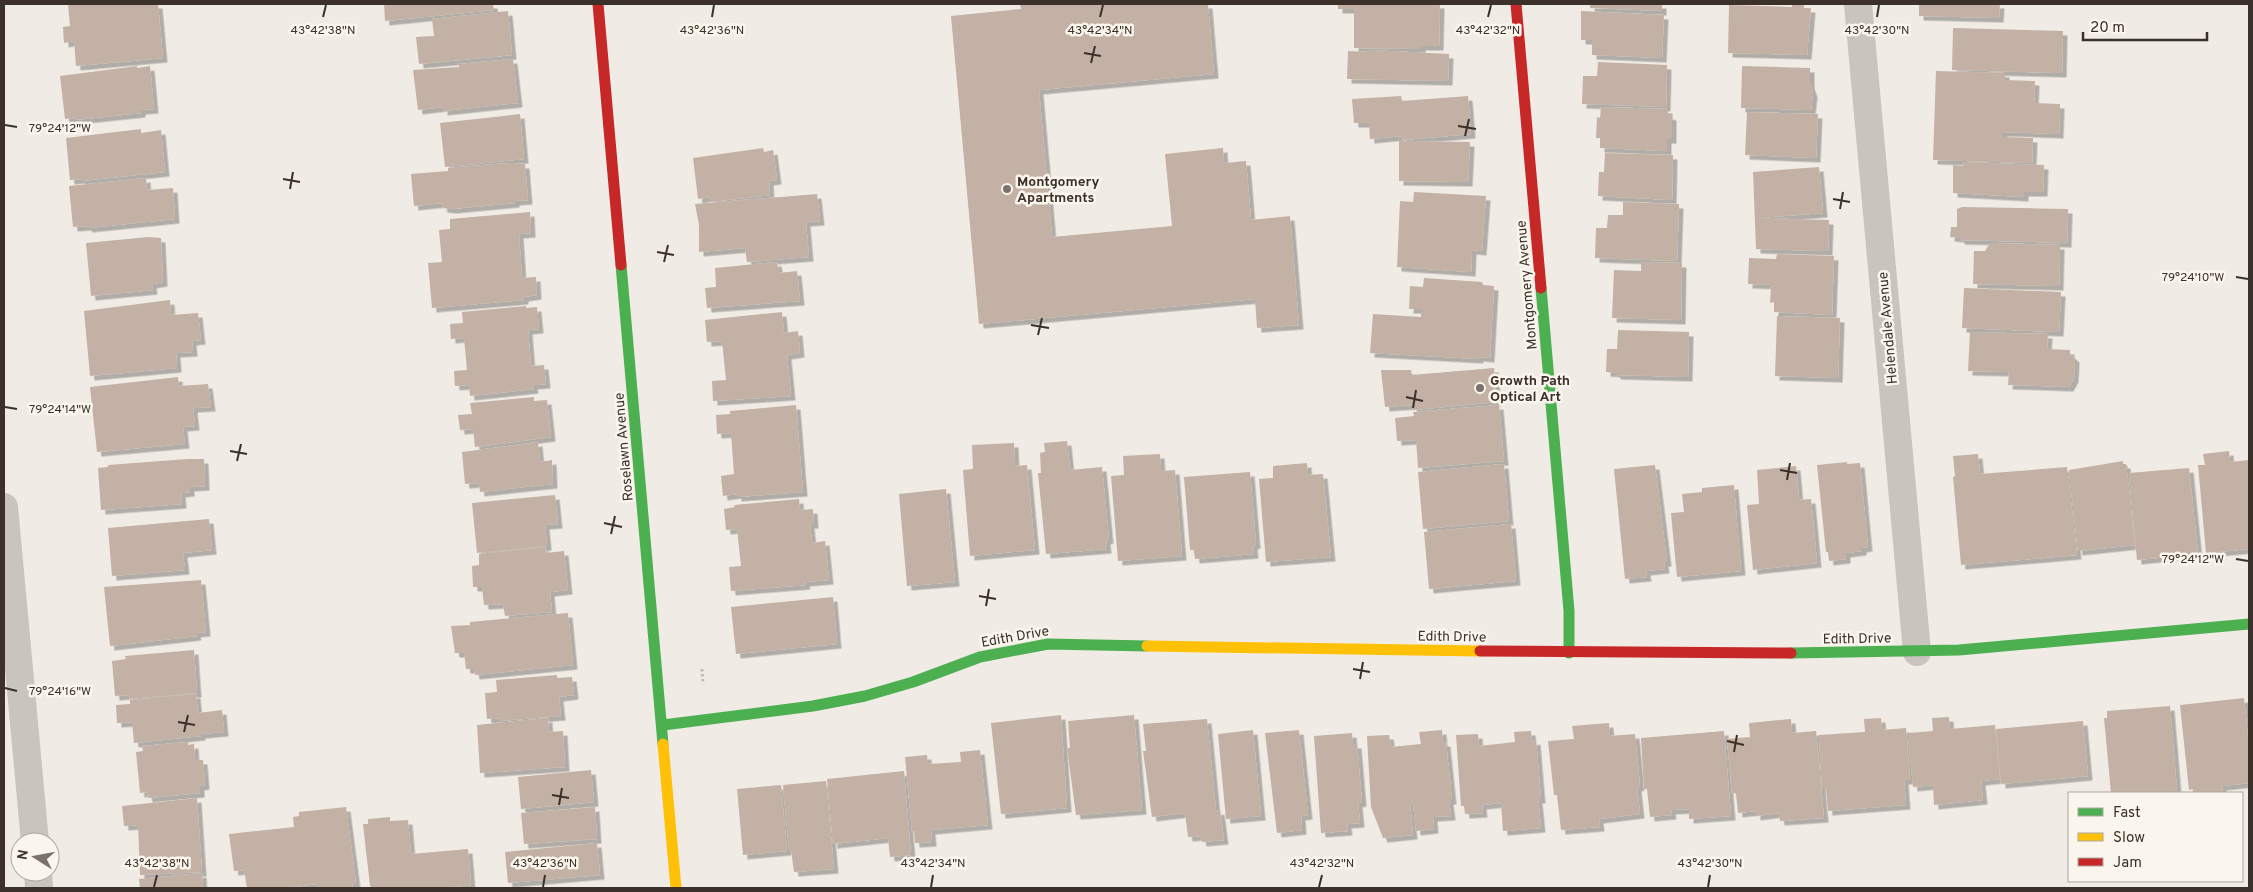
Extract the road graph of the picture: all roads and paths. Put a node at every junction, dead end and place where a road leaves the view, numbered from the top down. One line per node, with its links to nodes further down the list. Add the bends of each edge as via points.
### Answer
1 (598, 4): 8 (street, Roselawn Avenue)
2 (1516, 4): 7 (street, Montgomery Avenue, via 1569,612)
3 (1858, 4): 6 (street, Helendale Avenue)
4 (4, 507): 9 (street)
5 (2249, 624): 6 (street, Edith Drive)
6 (1916, 652): 7 (street, Edith Drive)
7 (1569, 653): 8 (street, Edith Drive, via 1048,644 980,657 865,696 813,706)
8 (663, 725): 10 (street, Roselawn Avenue)
9 (34, 832)
10 (676, 888)

